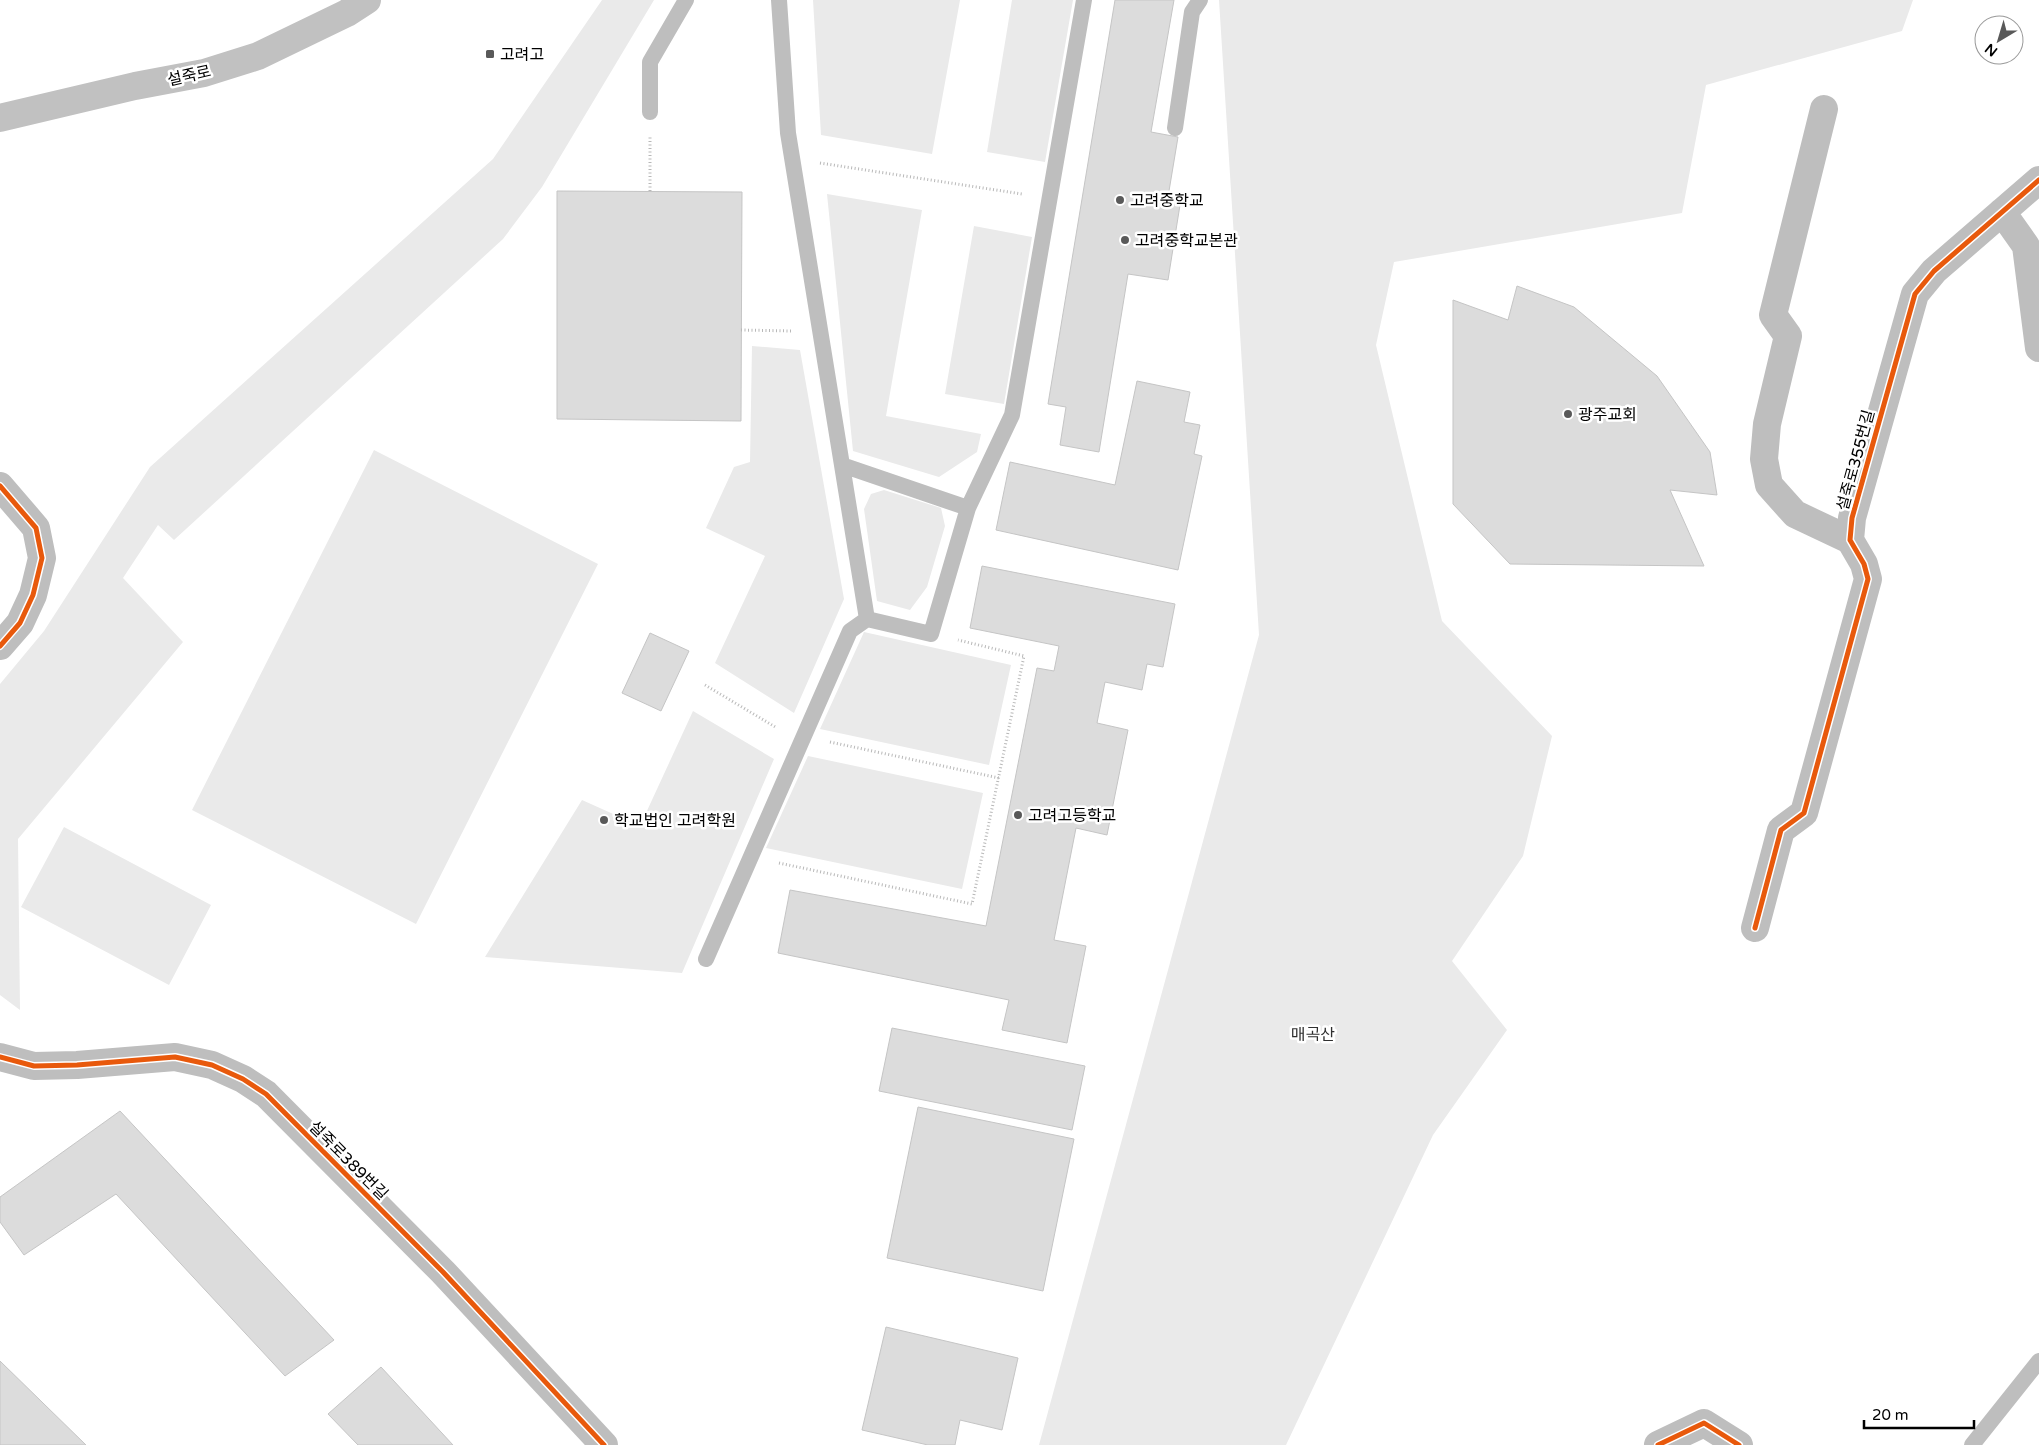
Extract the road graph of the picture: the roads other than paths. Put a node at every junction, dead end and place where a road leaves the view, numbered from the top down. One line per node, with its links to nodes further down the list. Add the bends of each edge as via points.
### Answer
1 (367, 0): 8 (main road, 설죽로, via 258,56 204,73)
2 (686, 0): 7 (lane, via 650,62)
3 (778, 0): 13 (lane, via 788,133)
4 (1084, 0): 15 (lane, via 1012,415)
5 (1200, 0): 9 (lane, via 1192,12)
6 (1824, 109): 16 (street, via 1773,315 1788,336 1767,424 1764,460 1769,484 1795,514)
7 (650, 112)
8 (0, 118)
9 (1175, 128)
10 (2039, 180): 11 (street, 설죽로355번길)
11 (2002, 212): 12 (street, via 2026,246); 16 (street, 설죽로355번길, via 1934,271 1915,294 1852,518)
12 (2039, 348)
13 (842, 465): 15 (lane); 17 (lane)
14 (0, 486): 18 (street, via 36,528 42,558 33,595 20,623)
15 (968, 508): 17 (lane, via 931,634)
16 (1850, 540): 19 (street, via 1864,564 1868,579 1804,813 1781,830)
17 (867, 619): 20 (lane, via 850,631)
18 (0, 646)
19 (1755, 928)
20 (706, 959)
21 (0, 1057): 23 (street, 설죽로389번길, via 34,1066 175,1057 212,1065 243,1079 266,1094 442,1272)
22 (2039, 1361): 26 (lane)
23 (604, 1445)
24 (1658, 1445): 25 (street, via 1704,1423)
25 (1739, 1445)
26 (1972, 1445)

